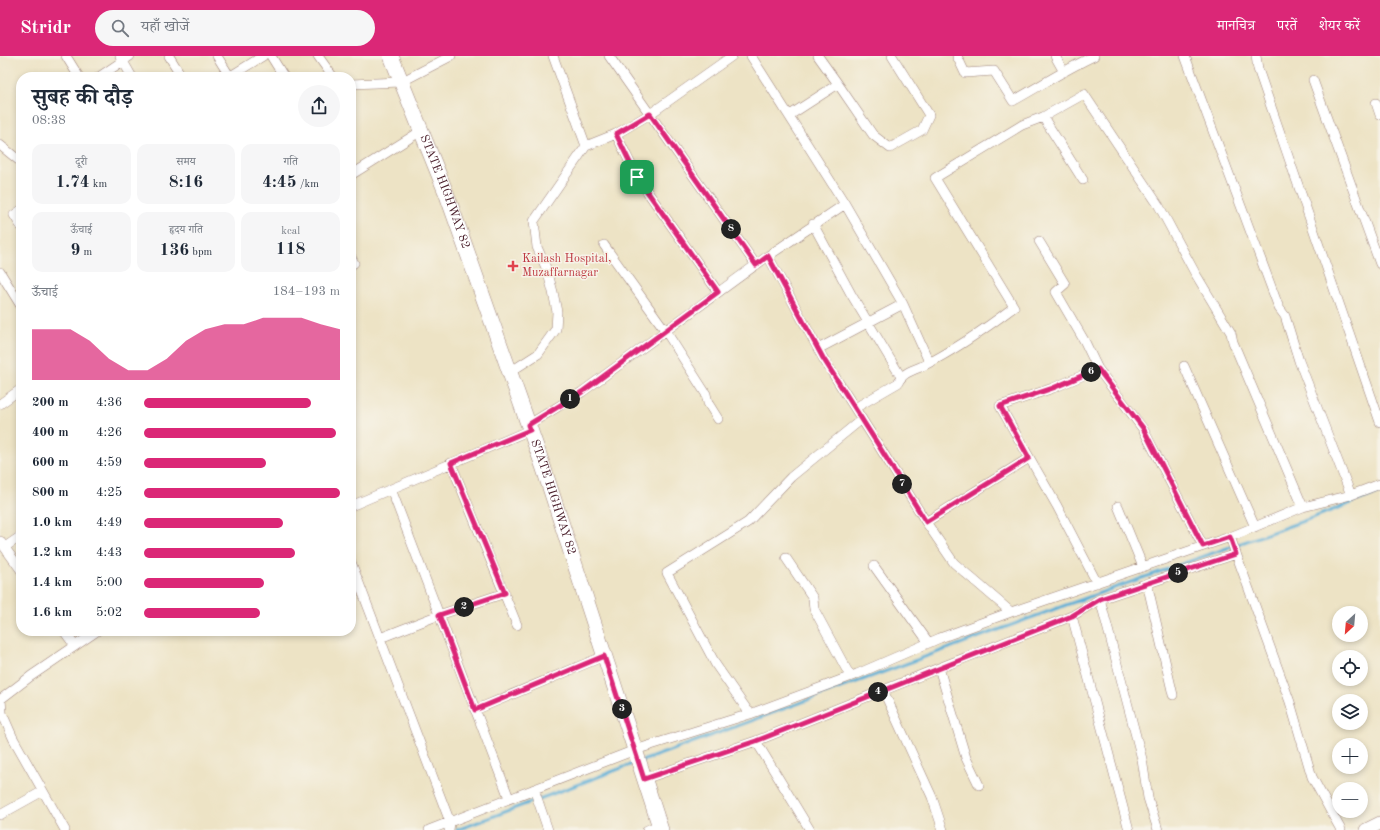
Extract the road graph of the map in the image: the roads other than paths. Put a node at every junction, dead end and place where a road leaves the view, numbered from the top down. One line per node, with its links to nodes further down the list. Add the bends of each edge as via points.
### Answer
1 (66, 56): 21 (street)
2 (170, 56): 24 (street)
3 (217, 56): 25 (street)
4 (264, 56): 26 (street)
5 (271, 56): 27 (street)
6 (318, 56): 28 (street)
7 (391, 56): 31 (main road, STATE HIGHWAY 82)
8 (451, 56): 31 (street)
9 (553, 56): 42 (street)
10 (609, 56): 35 (street)
11 (732, 56): 35 (street)
12 (751, 56): 37 (street)
13 (818, 56): 33 (street)
14 (892, 56): 33 (street, via 929,115 922,130 890,148 873,135)
15 (957, 56): 29 (street, via 965,73 994,71 1013,101)
16 (1055, 56): 29 (street)
17 (1094, 56): 29 (street)
18 (1185, 56): 76 (street)
19 (1256, 56): 70 (street, via 1258,69)
20 (124, 58): 22 (street); 23 (street)
21 (76, 72)
22 (106, 72)
23 (130, 72)
24 (179, 72)
25 (227, 72)
26 (238, 72)
27 (281, 72)
28 (329, 72)
29 (1064, 72)
30 (1313, 80): 51 (street)
31 (401, 82): 32 (street); 39 (main road, STATE HIGHWAY 82)
32 (356, 84)
33 (838, 84): 37 (street)
34 (1376, 103): 36 (street)
35 (650, 114): 40 (street); 52 (street)
36 (1380, 114)
37 (790, 115): 46 (street)
38 (1043, 117): 45 (street); 60 (street, via 1022,125 935,178 1014,307 986,329); 79 (street, via 1084,94 1159,206 1195,274 1231,333)
39 (421, 130): 44 (street); 63 (main road, STATE HIGHWAY 82)
40 (616, 134): 42 (street); 54 (street, via 637,177)
41 (0, 146): 43 (street)
42 (586, 146): 63 (street, via 534,221 537,247 554,292 556,329 538,354)
43 (16, 158)
44 (356, 172)
45 (1083, 180)
46 (845, 204): 47 (street); 56 (street)
47 (813, 224): 50 (street); 57 (street)
48 (1039, 241): 62 (street, via 1065,284 1056,292)
49 (604, 245): 58 (street)
50 (768, 256): 52 (street); 59 (street)
51 (1380, 264)
52 (756, 265): 54 (street)
53 (0, 272): 55 (street)
54 (718, 292): 58 (street)
55 (16, 296)
56 (902, 304): 57 (street); 60 (street)
57 (868, 322): 59 (street); 64 (street)
58 (665, 330): 68 (street, via 706,394 708,404); 71 (street, via 582,392)
59 (818, 349): 67 (street)
60 (929, 362): 64 (street)
61 (1184, 366): 81 (street)
62 (1098, 369): 72 (street, via 1000,406); 85 (street, via 1143,428)
63 (510, 372): 71 (main road, STATE HIGHWAY 82)
64 (901, 377): 67 (street, via 898,382)
65 (16, 393): 66 (street)
66 (0, 404)
67 (855, 408): 69 (street)
68 (718, 419)
69 (862, 419): 80 (street); 112 (street, via 791,477 748,522 667,573 716,665)
70 (1380, 422)
71 (529, 427): 73 (street); 105 (main road, STATE HIGHWAY 82)
72 (1029, 458): 80 (street); 92 (street)
73 (451, 463): 75 (street); 94 (street)
74 (1380, 484): 76 (street)
75 (391, 489): 77 (street); 97 (street)
76 (1351, 495): 79 (street)
77 (356, 503)
78 (1118, 506): 90 (street)
79 (1303, 507): 81 (street)
80 (926, 522): 96 (street, via 954,563)
81 (1255, 527): 83 (street)
82 (16, 538): 84 (street)
83 (1231, 539): 85 (street); 86 (street)
84 (2, 544): 88 (street)
85 (1203, 546): 90 (street)
86 (1236, 553): 93 (street); 130 (street, via 1290,702 1312,777)
87 (786, 558): 107 (street, via 813,598 814,609)
88 (16, 563)
89 (874, 566): 103 (street)
90 (1143, 567): 92 (street)
91 (356, 575): 102 (street)
92 (1097, 583): 96 (street)
93 (1147, 583): 95 (street); 109 (street)
94 (505, 593): 97 (street); 99 (street)
95 (1100, 599): 98 (street); 129 (street)
96 (1011, 612): 103 (street)
97 (439, 615): 102 (street); 110 (street)
98 (1072, 616): 106 (street); 128 (street)
99 (517, 625)
100 (68, 636): 104 (street)
101 (90, 636): 104 (street)
102 (380, 638): 121 (street)
103 (928, 643): 107 (street)
104 (75, 646): 111 (street, via 1,699)
105 (604, 656): 110 (street); 114 (main road, STATE HIGHWAY 82)
106 (939, 668): 108 (street); 115 (street, via 966,758)
107 (850, 676): 112 (street)
108 (883, 690): 113 (street); 127 (street, via 932,797)
109 (1173, 695)
110 (475, 710): 118 (street)
111 (1, 714): 116 (street)
112 (750, 714): 114 (street)
113 (756, 741): 114 (street); 126 (street)
114 (639, 763): 117 (street); 122 (main road, STATE HIGHWAY 82)
115 (980, 785)
116 (44, 791): 119 (street); 123 (street)
117 (535, 792): 118 (street); 125 (street)
118 (509, 798): 121 (street)
119 (0, 815)
120 (1380, 823): 131 (main road)
121 (449, 827): 124 (street)
122 (656, 828)
123 (66, 830)
124 (428, 830)
125 (548, 830)
126 (810, 830)
127 (943, 830)
128 (1129, 830)
129 (1158, 830)
130 (1341, 830)
131 (1366, 830)

